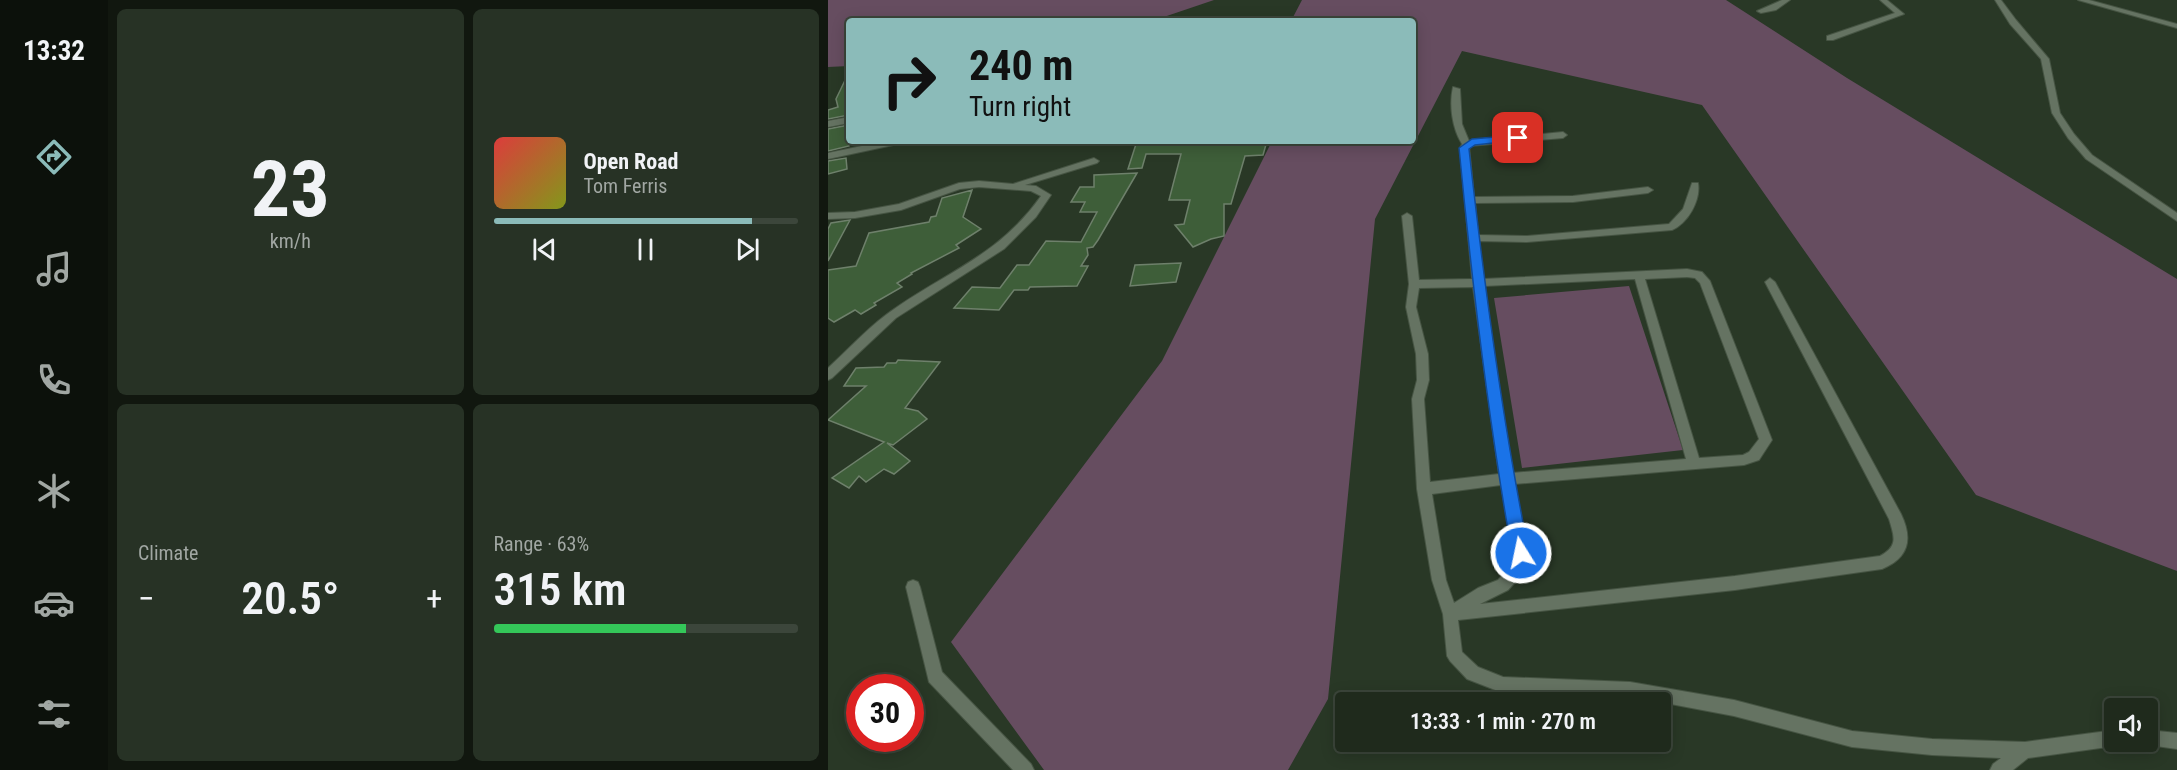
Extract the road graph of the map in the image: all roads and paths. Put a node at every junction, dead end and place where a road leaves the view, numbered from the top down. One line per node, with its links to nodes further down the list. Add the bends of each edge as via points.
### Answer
1 (1787, 0): 5 (street)
2 (1883, 0): 7 (street, via 1900,14)
3 (1998, 0): 22 (street, via 2045,59 2055,113 2071,136 2089,157)
4 (2081, 0): 6 (street)
5 (1761, 11)
6 (2177, 26)
7 (1830, 38)
8 (1456, 89): 13 (street, via 1457,124)
9 (846, 121): 10 (street)
10 (828, 124)
11 (1563, 135): 13 (street)
12 (884, 144): 14 (street)
13 (1466, 144): 19 (street)
14 (828, 156)
15 (1094, 161): 17 (street)
16 (1695, 185): 23 (street, via 1685,216 1672,226 1527,239)
17 (1013, 186): 20 (street, via 959,186 901,207); 28 (street, via 1033,188 1046,195 1033,217 983,260 903,308 861,341)
18 (1648, 190): 19 (street, via 1573,199)
19 (1471, 200): 23 (street)
20 (828, 216)
21 (1407, 216): 26 (street)
22 (2177, 218)
23 (1474, 238): 27 (street)
24 (1639, 276): 27 (street); 29 (street); 29 (street, via 1687,273 1705,281 1766,440 1754,456 1744,460)
25 (1770, 282): 33 (street, via 1896,518 1901,535 1895,557 1735,583)
26 (1414, 284): 27 (street); 31 (street, via 1411,308 1422,354 1423,380 1418,399)
27 (1478, 284): 30 (street)
28 (828, 375)
29 (1694, 464): 30 (street)
30 (1508, 478): 31 (street); 33 (street, via 1521,553 1514,573 1503,585)
31 (1424, 489): 33 (street, via 1439,580)
32 (913, 586): 38 (street, via 935,676)
33 (1450, 614): 37 (street, via 1455,656 1473,673 1503,686 1630,690 1734,708 1852,739)
34 (2104, 739): 37 (street)
35 (2158, 739): 36 (street)
36 (2177, 741)
37 (2025, 750): 39 (street)
38 (1025, 770)
39 (1999, 770)

